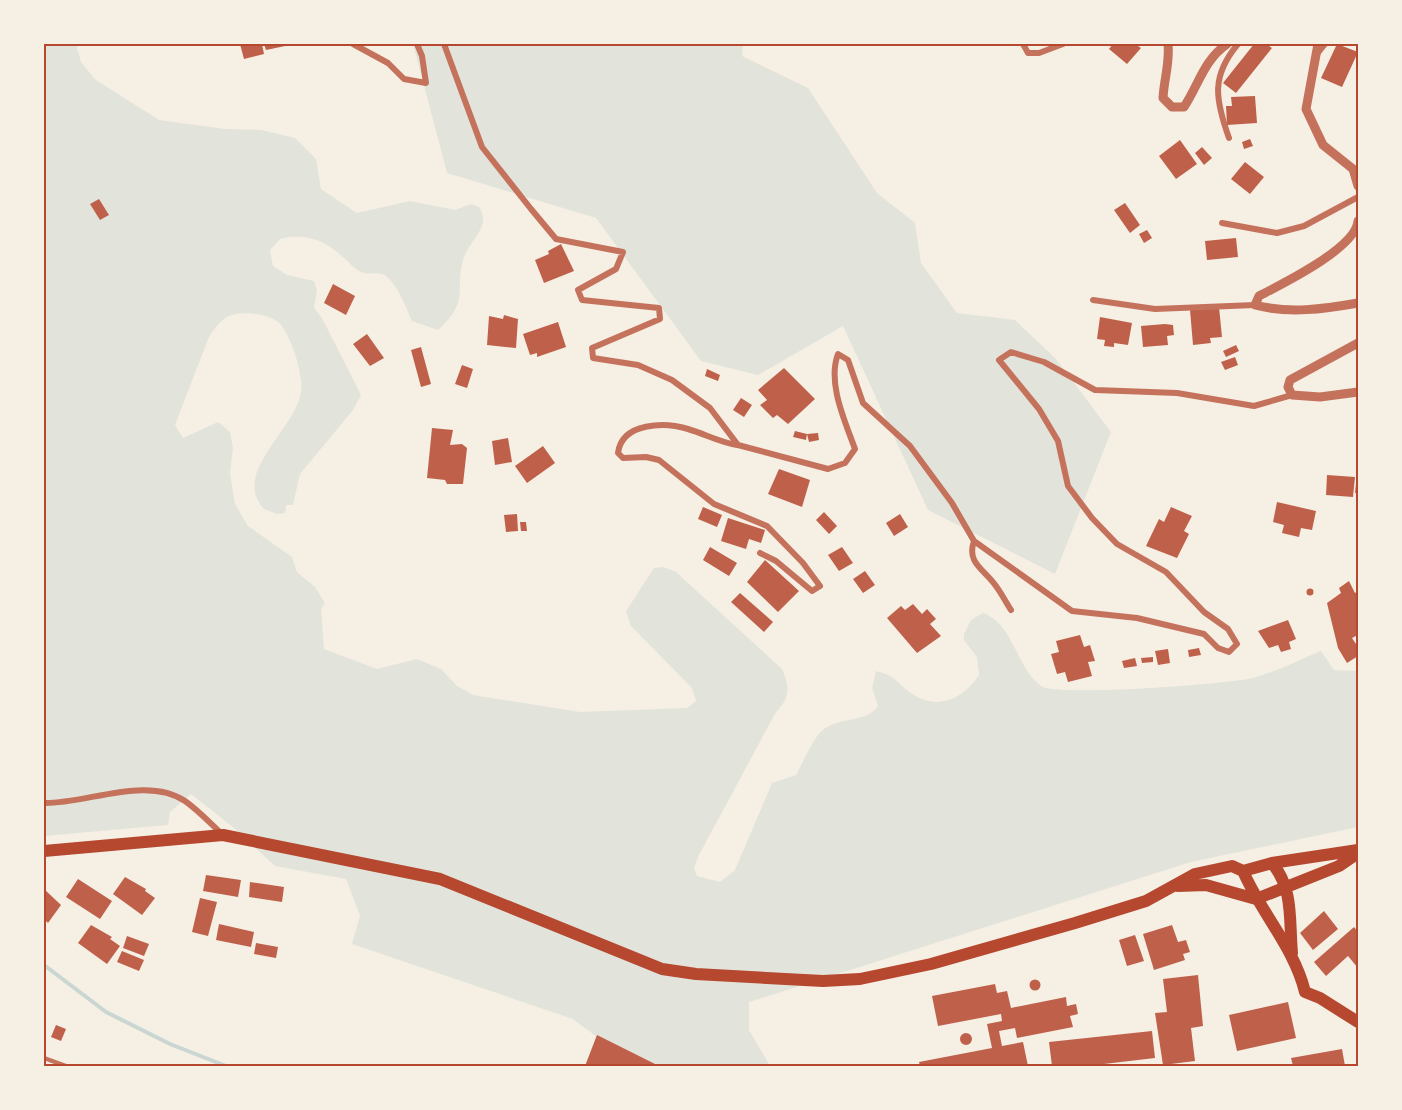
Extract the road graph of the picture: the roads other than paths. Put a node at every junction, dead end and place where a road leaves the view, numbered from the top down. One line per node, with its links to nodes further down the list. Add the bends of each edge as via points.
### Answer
1 (353, 44): 2 (street, via 388,63 404,79 426,83)
2 (417, 44)
3 (444, 44): 23 (street, via 482,147 531,209 556,238 622,252 616,269 578,290 582,300 659,308 660,319 592,348 593,358 638,365 672,380 710,408)
4 (1023, 44): 5 (street, via 1028,52 1039,53)
5 (1063, 44)
6 (1168, 44): 7 (street, via 1170,60 1163,98 1172,107 1184,107 1204,67)
7 (1227, 44)
8 (1238, 44): 12 (street, via 1217,79)
9 (1318, 44): 11 (street)
10 (1325, 44): 11 (street)
11 (1317, 55): 13 (street, via 1306,109 1323,145 1353,169)
12 (1229, 138)
13 (1359, 186)
14 (1359, 197): 16 (street, via 1312,222 1277,233)
15 (1359, 222): 19 (street, via 1358,229 1332,254 1259,296)
16 (1222, 223)
17 (1092, 300): 19 (street, via 1155,309)
18 (1359, 303): 19 (street, via 1279,311)
19 (1255, 305)
20 (1359, 343): 22 (street, via 1290,380)
21 (1359, 392): 22 (street, via 1320,397)
22 (1292, 395): 24 (street, via 1254,406 1177,393 1095,390 1044,362 1011,352 999,360 1058,441 1068,486 1092,518 1117,544 1166,572 1204,612 1228,629 1237,644 1229,652 1218,648 1204,634 1137,618 1072,611)
23 (738, 446): 24 (street, via 828,469 845,463 855,449 833,367 838,354 848,360 863,403 910,446); 25 (street, via 717,442 688,428 650,424 627,434 618,453 623,458 659,460 714,504 766,526 820,586 812,591)
24 (974, 541): 26 (street, via 974,564 993,582)
25 (760, 553)
26 (1011, 610)
27 (44, 803): 28 (street, via 129,791 167,792 185,801)
28 (223, 835): 29 (main road); 33 (main road, via 440,879 662,969 823,981 887,974 1075,923 1146,901)
29 (44, 851)
30 (1359, 852): 31 (main road); 34 (main road, via 1339,866)
31 (1272, 863): 32 (main road); 34 (main road)
32 (1243, 871): 33 (main road, via 1232,866 1195,874); 35 (main road)
33 (1177, 886): 35 (main road, via 1206,885)
34 (1286, 889): 35 (main road); 36 (main road)
35 (1256, 899): 36 (main road)
36 (1293, 957): 37 (main road, via 1305,992)
37 (1359, 1022)
38 (44, 1058): 39 (lane)
39 (66, 1066)

